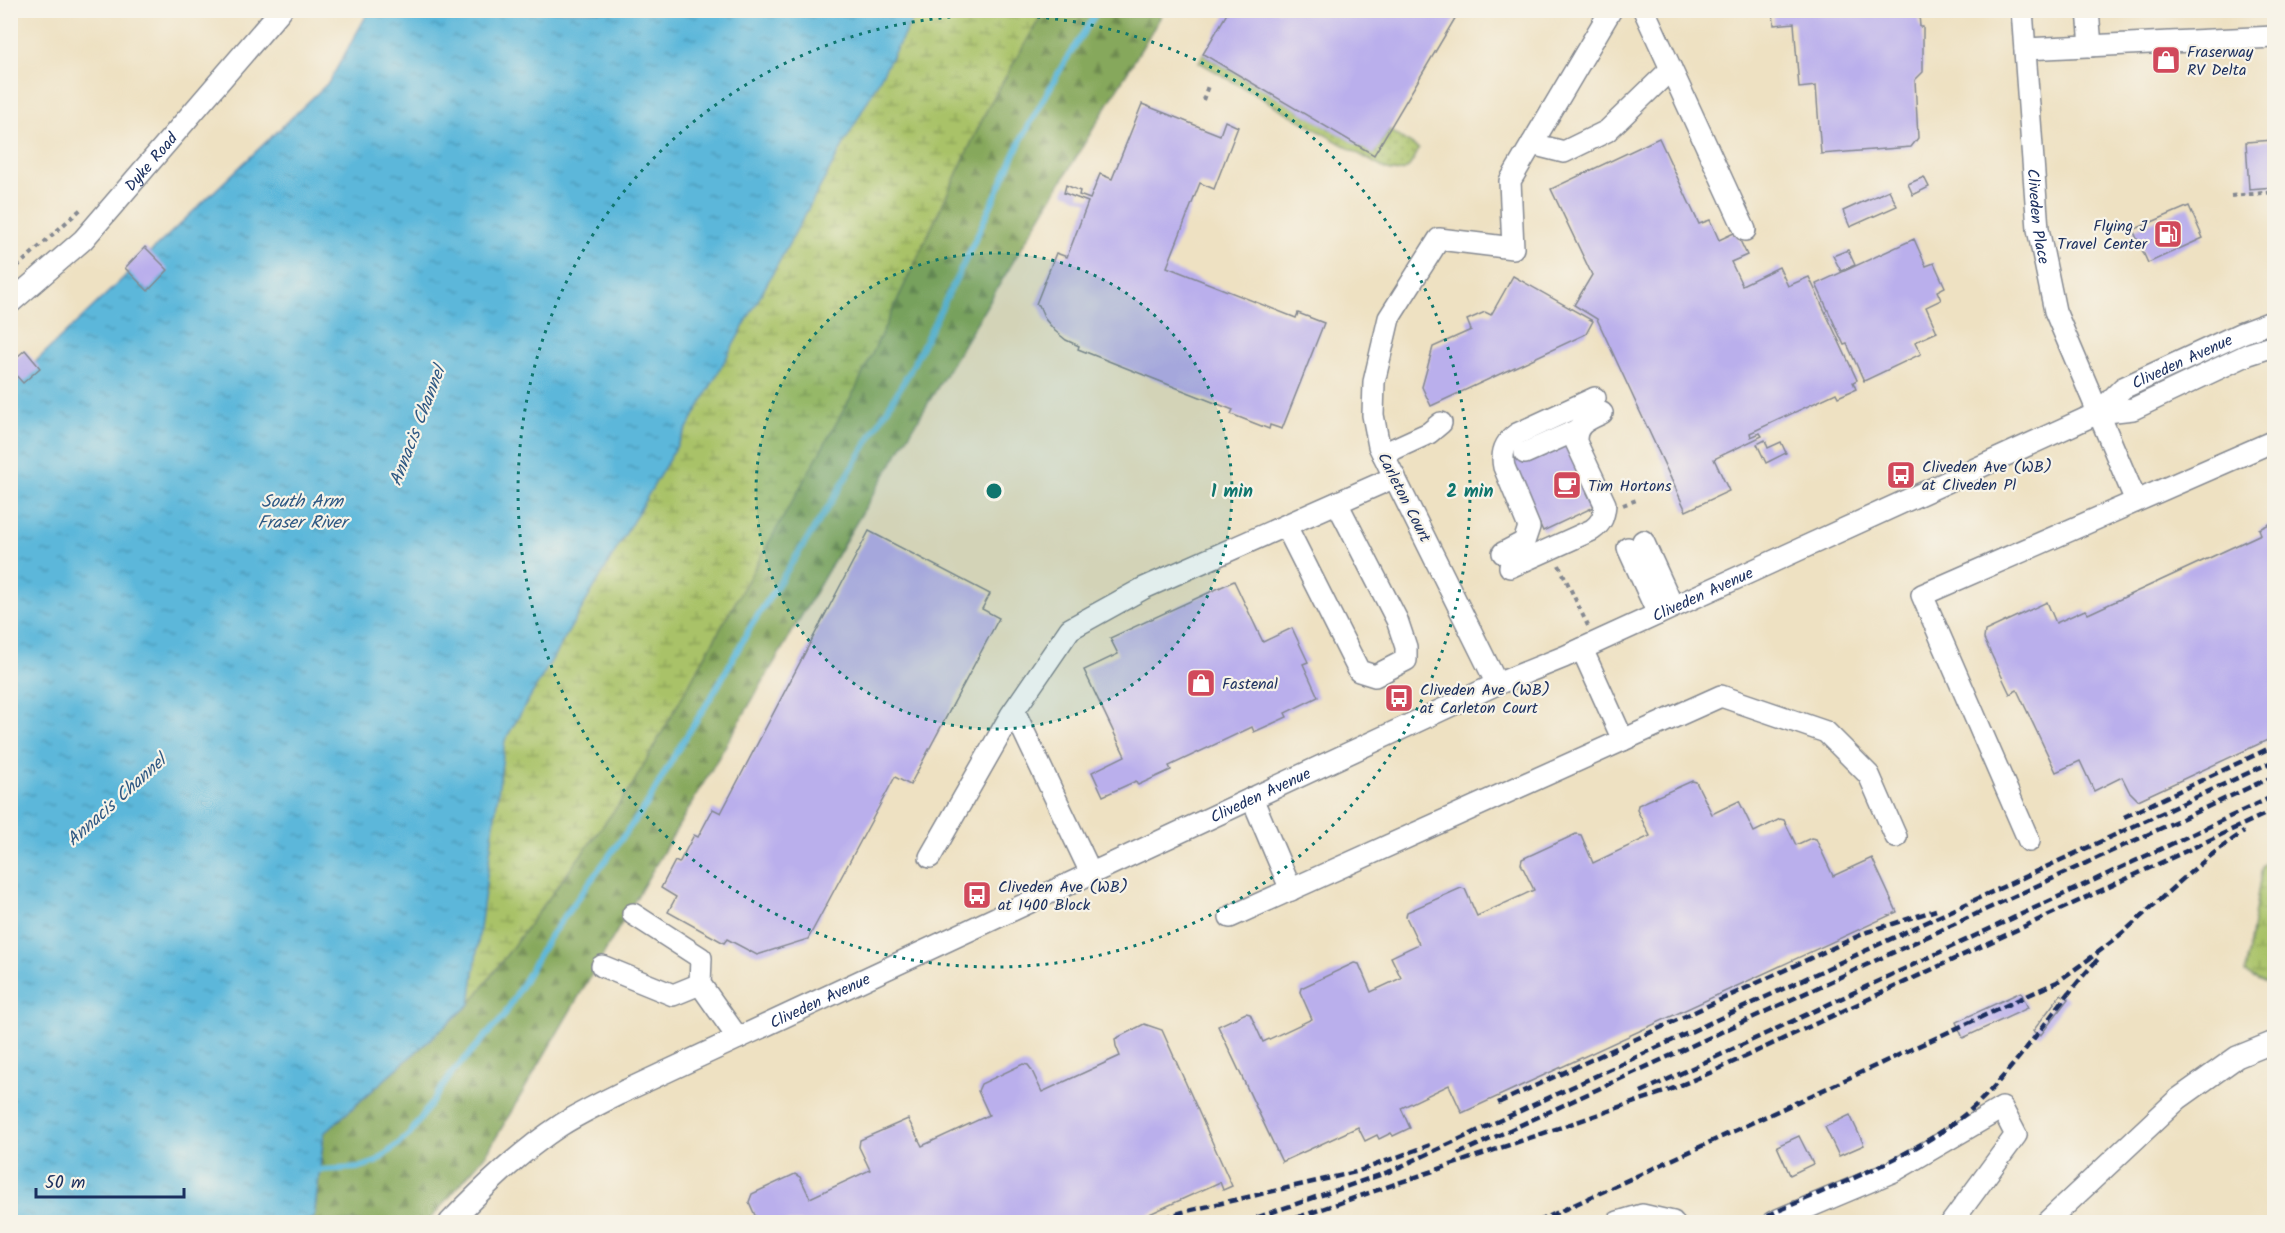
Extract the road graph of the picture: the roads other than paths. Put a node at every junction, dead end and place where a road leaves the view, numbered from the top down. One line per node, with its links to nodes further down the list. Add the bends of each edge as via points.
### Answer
1 (281, 10): 12 (street, Dyke Road, via 83,240)
2 (1611, 10): 10 (street)
3 (1644, 10): 9 (street)
4 (2022, 10): 8 (street, Cliveden Place)
5 (2088, 10): 7 (street)
6 (2274, 37): 7 (street)
7 (2091, 46): 8 (street)
8 (2025, 49): 15 (street, Cliveden Place, via 2038,229 2055,311)
9 (1671, 69): 10 (street, via 1607,131 1564,152); 11 (street)
10 (1532, 144): 20 (street, Carleton Court, via 1510,181 1514,248 1438,239 1389,318 1374,382 1373,415)
11 (1745, 230)
12 (14, 295)
13 (2274, 321): 15 (street, Cliveden Avenue, via 2123,388)
14 (2274, 346): 15 (street, Cliveden Avenue, via 2133,409)
15 (2098, 413): 22 (street, Cliveden Place); 26 (street, Cliveden Avenue)
16 (1441, 423): 20 (street, via 1429,433)
17 (1577, 430): 17 (street, via 1576,442 1605,504 1600,524 1551,548 1506,560 1524,542 1529,527 1504,467 1504,448 1517,434 1598,406); 19 (street)
18 (2274, 441): 22 (street)
19 (1525, 453)
20 (1383, 454): 21 (street, Carleton Court)
21 (1395, 477): 23 (street); 28 (street, Carleton Court)
22 (2136, 501): 33 (street, via 1922,595)
23 (1337, 503): 24 (street); 24 (street, via 1397,620 1406,647 1406,660 1374,676 1359,671)
24 (1286, 526): 29 (street, via 1144,588 1070,629)
25 (1636, 544): 26 (street)
26 (1666, 611): 27 (street, Cliveden Avenue)
27 (1582, 649): 28 (street, Cliveden Avenue); 30 (street)
28 (1497, 684): 31 (street, Cliveden Avenue)
29 (1014, 711): 34 (street); 35 (street)
30 (1623, 740): 32 (street, via 1721,696 1826,732 1869,774); 36 (street)
31 (1252, 798): 35 (street, Cliveden Avenue); 36 (street)
32 (1896, 837)
33 (2029, 841)
34 (930, 857)
35 (1091, 873): 41 (street, Cliveden Avenue)
36 (1291, 890): 38 (street)
37 (633, 914): 40 (street, via 701,958)
38 (1230, 917)
39 (602, 966): 40 (street, via 673,995)
40 (700, 984): 41 (street)
41 (738, 1038): 43 (street, Cliveden Avenue, via 562,1125 482,1188)
42 (2274, 1042): 48 (street, via 2237,1056 2178,1099)
43 (450, 1222)
44 (1618, 1222): 45 (street, via 1642,1215)
45 (1672, 1222)
46 (1773, 1222): 47 (street, via 1894,1171 2002,1108 2016,1135)
47 (1952, 1222)
48 (2047, 1222)

